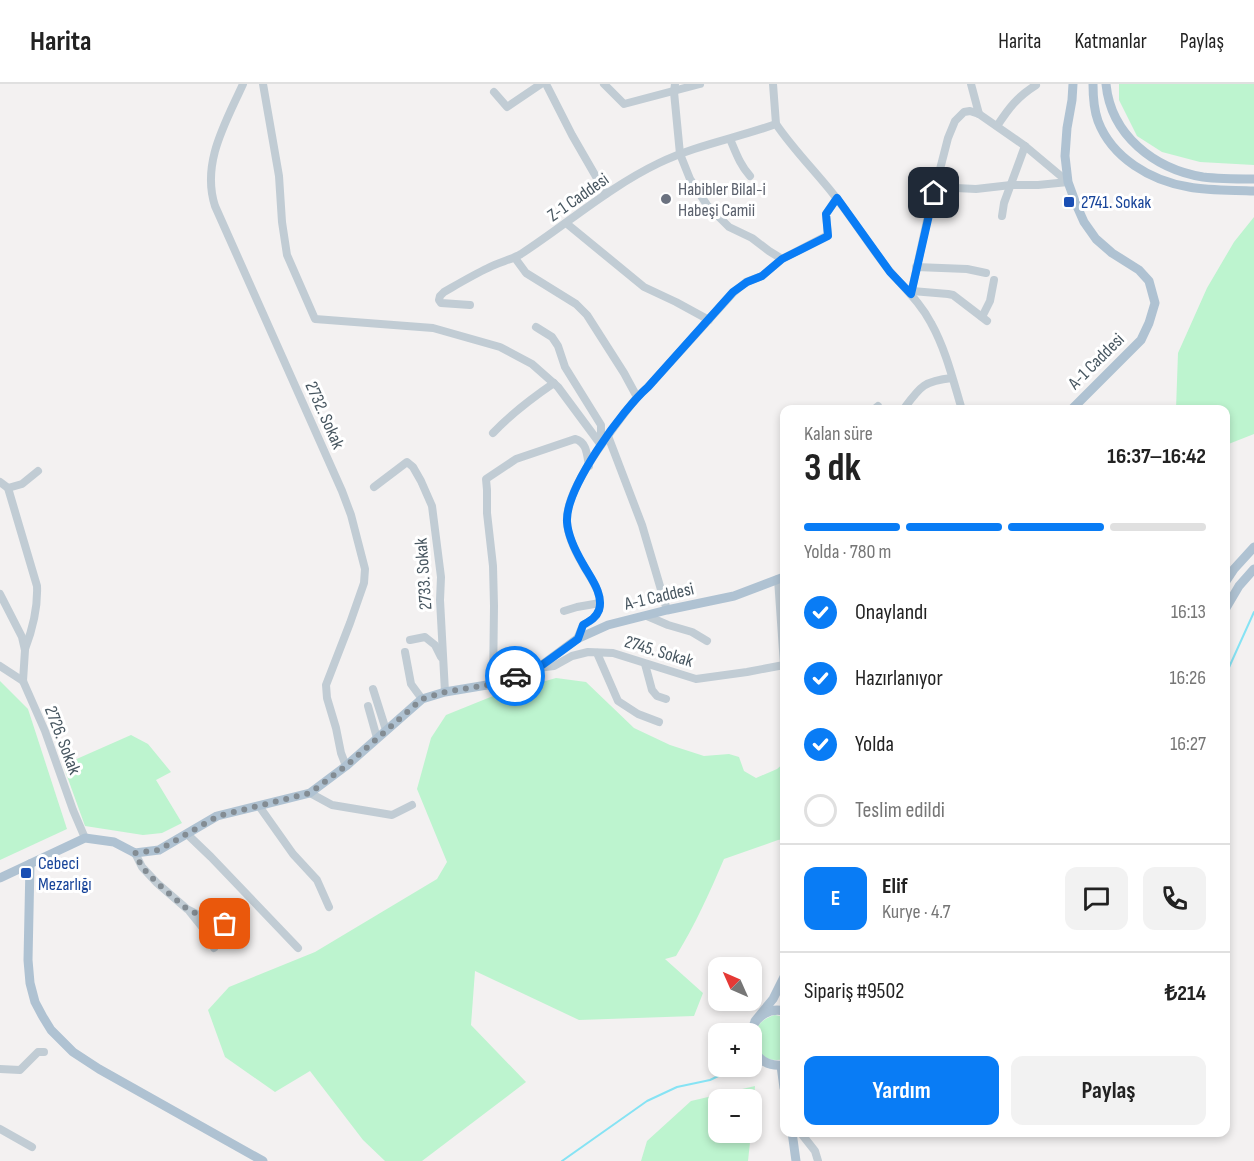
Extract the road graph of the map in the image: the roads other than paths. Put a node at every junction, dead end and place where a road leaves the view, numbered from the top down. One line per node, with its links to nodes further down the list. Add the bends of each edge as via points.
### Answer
1 (243, 84): 84 (street, 2732. Sokak, via 215,148 211,194 342,491 365,569 364,583 326,684)
2 (263, 84): 40 (street, via 279,176 287,255 315,320 433,328 500,346 532,364)
3 (544, 84): 13 (street, via 507,107); 26 (street)
4 (604, 84): 12 (street, via 624,104)
5 (700, 84): 12 (street)
6 (773, 84): 15 (street)
7 (971, 84): 14 (street)
8 (1072, 84): 22 (main road, A-1 Caddesi, via 1065,143)
9 (1093, 84): 25 (main road, via 1098,120 1119,152 1137,168 1189,187)
10 (1106, 84): 21 (main road, via 1111,110 1120,127 1150,157 1202,177)
11 (1036, 85): 16 (street, via 1009,107)
12 (675, 88): 19 (street)
13 (494, 92)
14 (979, 114): 16 (street); 24 (street, via 964,112 955,121)
15 (776, 124): 17 (street, Z-1 Caddesi); 27 (street)
16 (997, 126): 18 (street)
17 (730, 139): 19 (street, Z-1 Caddesi); 20 (street)
18 (1025, 146): 22 (street); 23 (street)
19 (680, 154): 26 (street, Z-1 Caddesi); 31 (street, via 707,205 729,227)
20 (750, 176)
21 (1254, 179)
22 (1068, 182): 23 (street); 44 (main road, A-1 Caddesi, via 1084,222 1096,239 1139,270 1149,281 1155,303 1141,340)
23 (1011, 185): 24 (street, via 976,189); 28 (street)
24 (936, 187): 32 (street)
25 (1254, 191)
26 (606, 194): 29 (street, Z-1 Caddesi)
27 (837, 198): 31 (street, via 826,214 828,236); 35 (street, via 890,272)
28 (1002, 216)
29 (566, 223): 30 (street, Z-1 Caddesi); 37 (street, via 644,287)
30 (514, 258): 36 (street, Z-1 Caddesi, via 489,267 439,298 441,303); 41 (street, via 526,273 587,315)
31 (782, 259): 37 (street, via 733,292)
32 (916, 267): 33 (street); 35 (street)
33 (986, 273)
34 (994, 280): 35 (street, via 985,319 953,295)
35 (911, 292): 39 (street, via 932,325)
36 (470, 305)
37 (709, 320): 41 (street)
38 (536, 327): 47 (street, via 558,346 574,384 601,425)
39 (952, 378): 42 (street, via 928,382); 43 (street)
40 (554, 383): 45 (street); 47 (street)
41 (637, 397): 46 (street)
42 (907, 405)
43 (960, 405)
44 (1076, 405)
45 (493, 434)
46 (608, 436): 47 (street); 60 (street, via 642,525)
47 (601, 446): 48 (street)
48 (589, 466): 59 (street, via 572,494 567,522); 75 (street, via 583,443 575,439 516,459 486,479 493,566)
49 (38, 471): 52 (street, via 22,484)
50 (0, 482): 52 (street)
51 (374, 487): 69 (street, 2733. Sokak, via 407,462 432,506 441,577)
52 (8, 488): 66 (street, 2726. Sokak, via 37,586 38,603)
53 (1254, 547): 55 (main road)
54 (1254, 569): 58 (main road)
55 (1230, 575)
56 (780, 579): 60 (main road, A-1 Caddesi, via 734,596)
57 (0, 594): 66 (street, 2726. Sokak)
58 (1230, 601)
59 (600, 603): 61 (street); 63 (street, via 598,612 583,625)
60 (667, 610): 62 (main road, A-1 Caddesi)
61 (564, 611)
62 (646, 616): 63 (main road, A-1 Caddesi); 65 (street)
63 (578, 639): 73 (main road, A-1 Caddesi)
64 (410, 640): 69 (street, via 425,637)
65 (706, 641)
66 (25, 650): 74 (street, 2726. Sokak)
67 (405, 652): 78 (street, via 411,684)
68 (597, 652): 70 (street, 2745. Sokak); 73 (street, 2745. Sokak); 81 (street, 2745. Sokak, via 618,701)
69 (444, 661): 77 (street, 2733. Sokak)
70 (645, 664): 72 (street, 2745. Sokak, via 696,679); 79 (street, via 652,690)
71 (0, 666): 74 (street)
72 (780, 666)
73 (538, 668): 75 (main road, A-1 Caddesi)
74 (23, 681): 89 (street, 2726. Sokak)
75 (493, 684): 77 (main road, A-1 Caddesi)
76 (373, 689): 82 (street)
77 (445, 692): 78 (main road, A-1 Caddesi)
78 (422, 699): 82 (main road, A-1 Caddesi)
79 (666, 699)
80 (368, 706): 83 (street)
81 (659, 722)
82 (386, 730): 83 (main road, A-1 Caddesi)
83 (377, 738): 84 (main road, A-1 Caddesi)
84 (346, 766): 85 (main road, A-1 Caddesi)
85 (310, 793): 86 (street, via 332,805 392,815); 87 (main road, A-1 Caddesi)
86 (412, 805)
87 (259, 806): 88 (main road, A-1 Caddesi, via 218,816); 93 (street, via 317,880)
88 (187, 834): 90 (main road, A-1 Caddesi, via 159,850); 97 (street)
89 (85, 838): 90 (main road, via 114,842); 91 (main road)
90 (135, 853): 94 (street, via 142,867)
91 (30, 864): 92 (main road); 109 (main road, via 30,983 35,1002 51,1030 90,1063)
92 (0, 878)
93 (329, 907)
94 (187, 909): 95 (street); 96 (street)
95 (225, 924)
96 (214, 948)
97 (298, 948)
98 (780, 985): 100 (main road)
99 (780, 1011): 100 (main road, via 770,1011)
100 (755, 1022)
101 (44, 1052): 104 (street, via 38,1052 20,1070)
102 (762, 1061): 103 (main road)
103 (780, 1065)
104 (0, 1069)
105 (0, 1129): 108 (street)
106 (793, 1137): 110 (main road)
107 (804, 1137): 111 (street)
108 (32, 1148)
109 (263, 1161)
110 (796, 1161)
111 (818, 1161)

